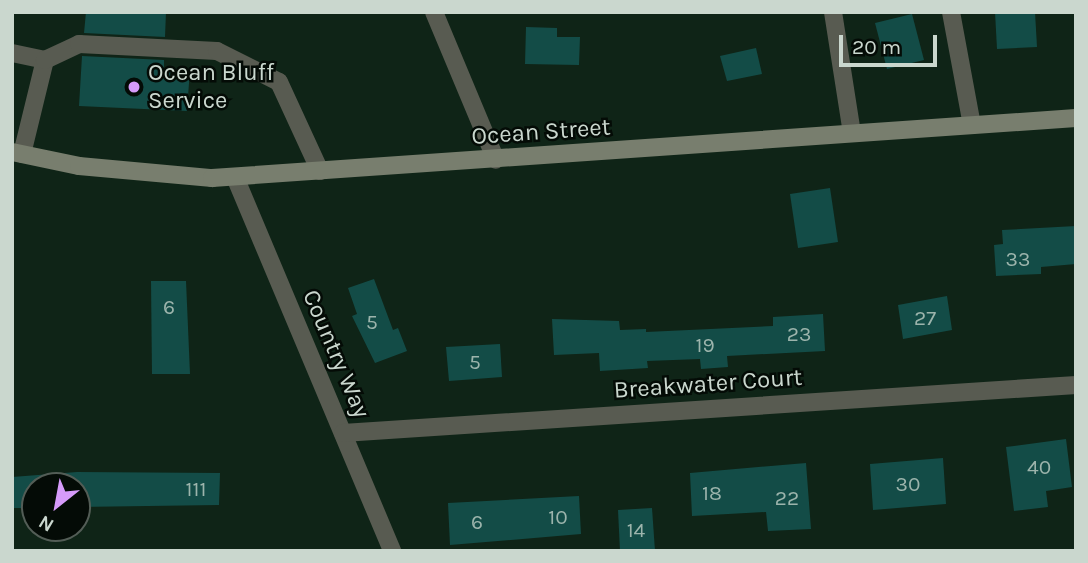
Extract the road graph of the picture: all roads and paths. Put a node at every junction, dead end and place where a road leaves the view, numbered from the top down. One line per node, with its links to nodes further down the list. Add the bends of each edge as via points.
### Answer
1 (434, 12): 10 (street)
2 (832, 12): 8 (street)
3 (951, 12): 7 (street)
4 (12, 53): 5 (street)
5 (45, 60): 9 (street); 11 (street, via 79,44 217,51 279,82)
6 (1076, 118): 7 (main road, Ocean Street)
7 (972, 125): 8 (main road, Ocean Street)
8 (852, 133): 10 (main road, Ocean Street)
9 (17, 153): 12 (main road, Ocean Street, via 150,175)
10 (496, 160): 11 (main road, Ocean Street)
11 (320, 171): 12 (main road, Ocean Street)
12 (235, 177): 14 (street, Country Way)
13 (1076, 385): 14 (street, Breakwater Court)
14 (343, 433): 15 (street, Country Way)
15 (392, 550): 16 (street)
16 (385, 551)

